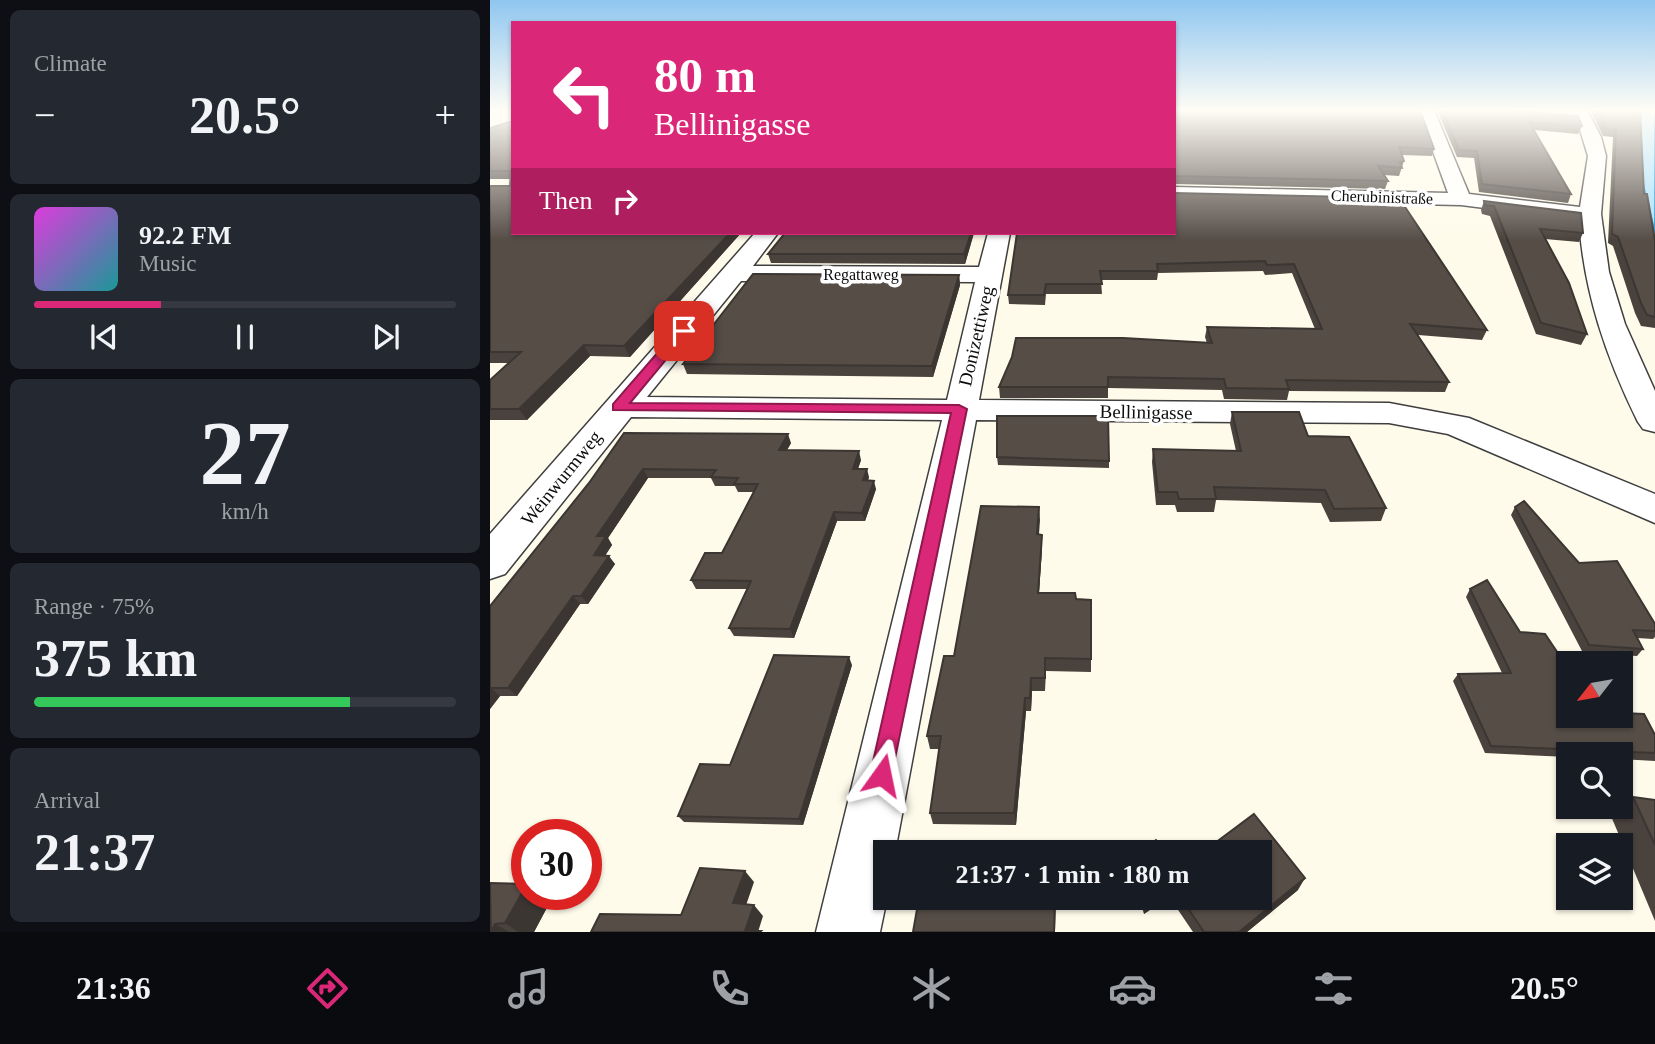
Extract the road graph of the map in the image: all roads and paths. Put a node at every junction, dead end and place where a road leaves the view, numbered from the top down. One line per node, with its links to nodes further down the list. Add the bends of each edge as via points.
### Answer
1 (1443, 153): 4 (street)
2 (1597, 153): 5 (street)
3 (1176, 193): 4 (street, Cherubinistraße)
4 (1461, 199): 5 (street, Cherubinistraße)
5 (1590, 215): 12 (street, via 1608,319 1627,372)
6 (765, 235): 8 (street, Weinwurmweg)
7 (999, 235): 9 (street, Donizettiweg)
8 (732, 273): 9 (street, Regattaweg); 10 (street, Weinwurmweg)
9 (990, 275): 11 (street, Donizettiweg)
10 (618, 407): 11 (street, Bellinigasse); 14 (street, Weinwurmweg)
11 (959, 409): 13 (street, Bellinigasse, via 1389,413 1457,425); 15 (street, Donizettiweg)
12 (1655, 422)
13 (1655, 509)
14 (490, 562)
15 (848, 932)

